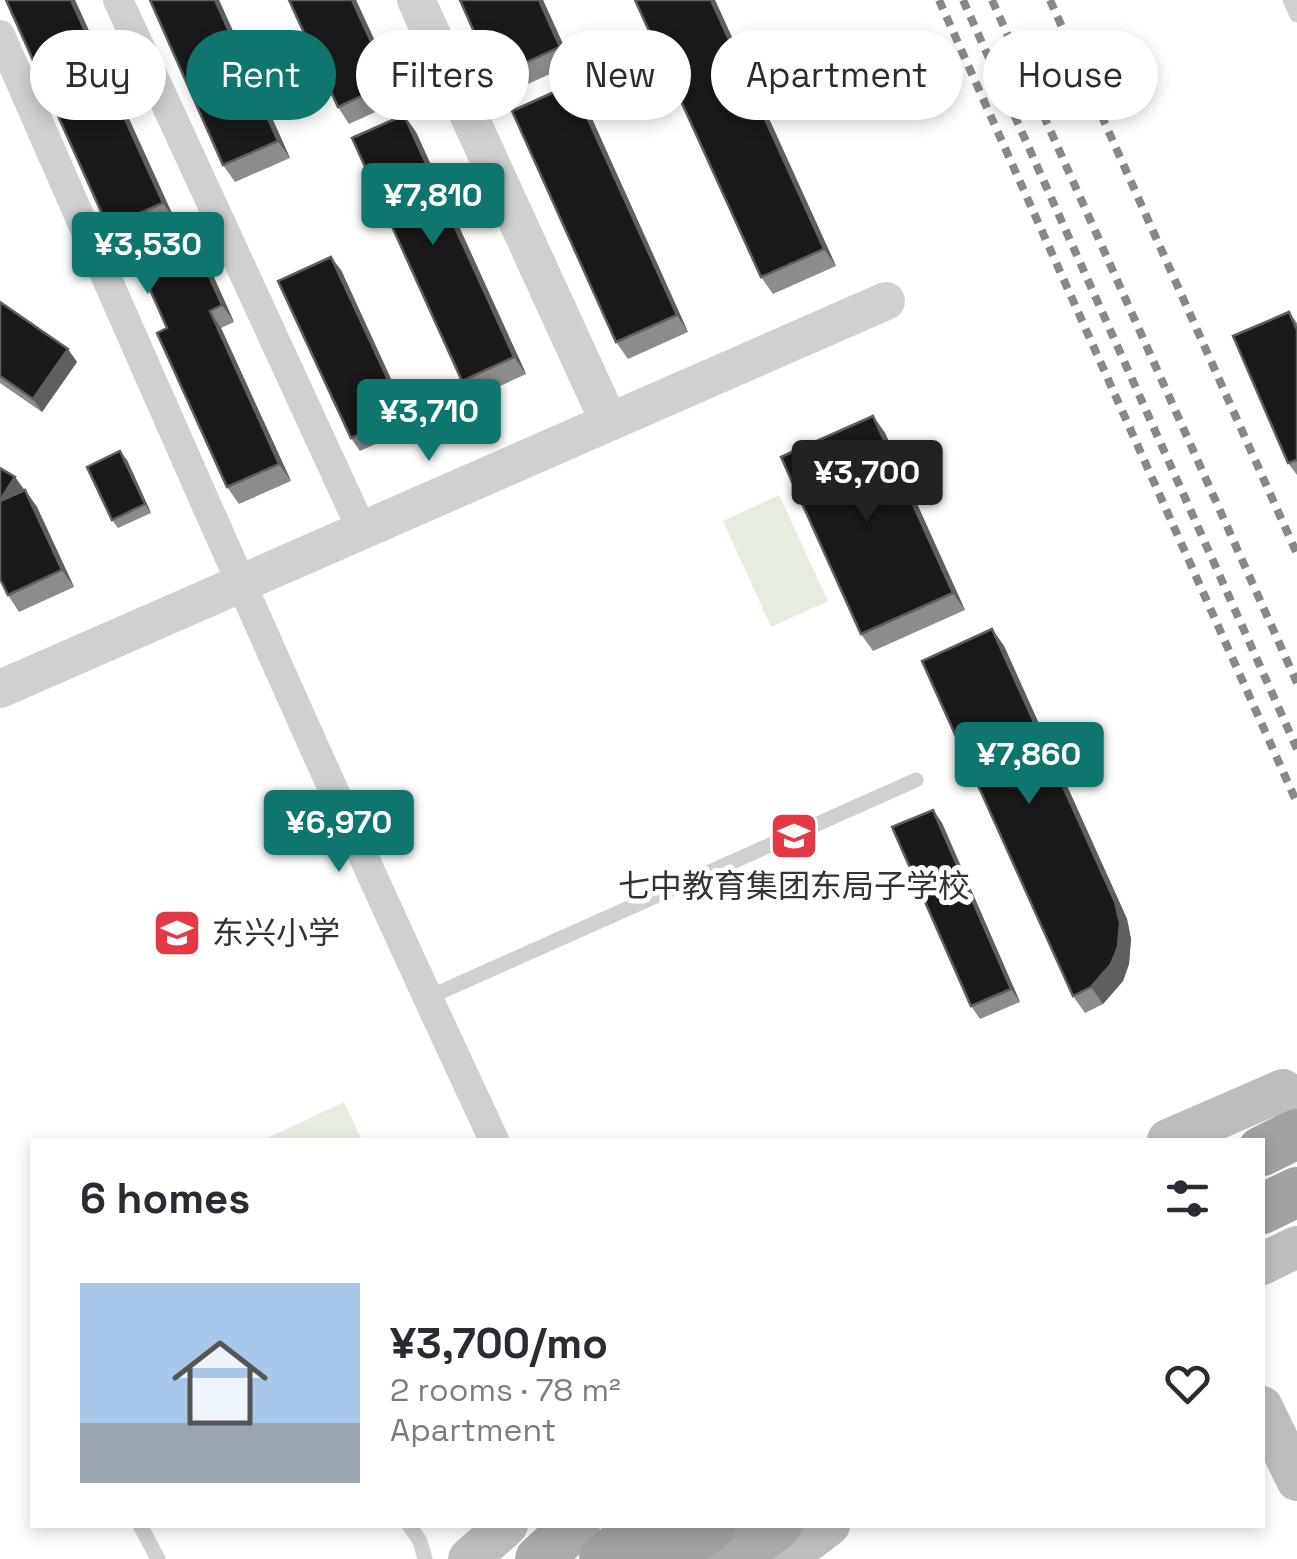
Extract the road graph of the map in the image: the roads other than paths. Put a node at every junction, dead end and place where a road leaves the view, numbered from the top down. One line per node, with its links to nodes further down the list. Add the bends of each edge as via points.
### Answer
1 (118, 0): 8 (street)
2 (416, 0): 7 (street)
3 (1290, 0): 4 (lane)
4 (1297, 16)
5 (4, 49): 9 (street)
6 (886, 301): 7 (street)
7 (609, 422): 8 (street)
8 (362, 530): 9 (street)
9 (241, 583): 10 (street); 12 (street)
10 (0, 689)
11 (916, 780): 12 (lane)
12 (427, 998): 15 (street)
13 (1297, 1117): 16 (main road, via 1283,1090)
14 (1297, 1134): 17 (highway)
15 (493, 1138)
16 (1173, 1138)
17 (1265, 1150)
18 (1297, 1194): 19 (highway)
19 (1265, 1210)
20 (1297, 1247): 21 (main road)
21 (1265, 1263)
22 (1265, 1413): 23 (main road)
23 (1297, 1480)
24 (142, 1528): 32 (lane)
25 (411, 1528): 33 (lane)
26 (504, 1528): 34 (main road)
27 (573, 1528): 35 (main road)
28 (640, 1528): 36 (highway)
29 (707, 1528): 37 (highway)
30 (774, 1528): 38 (main road)
31 (824, 1528): 39 (main road)
32 (158, 1559)
33 (426, 1559)
34 (469, 1559)
35 (539, 1559)
36 (604, 1559)
37 (668, 1559)
38 (732, 1559)
39 (784, 1559)

